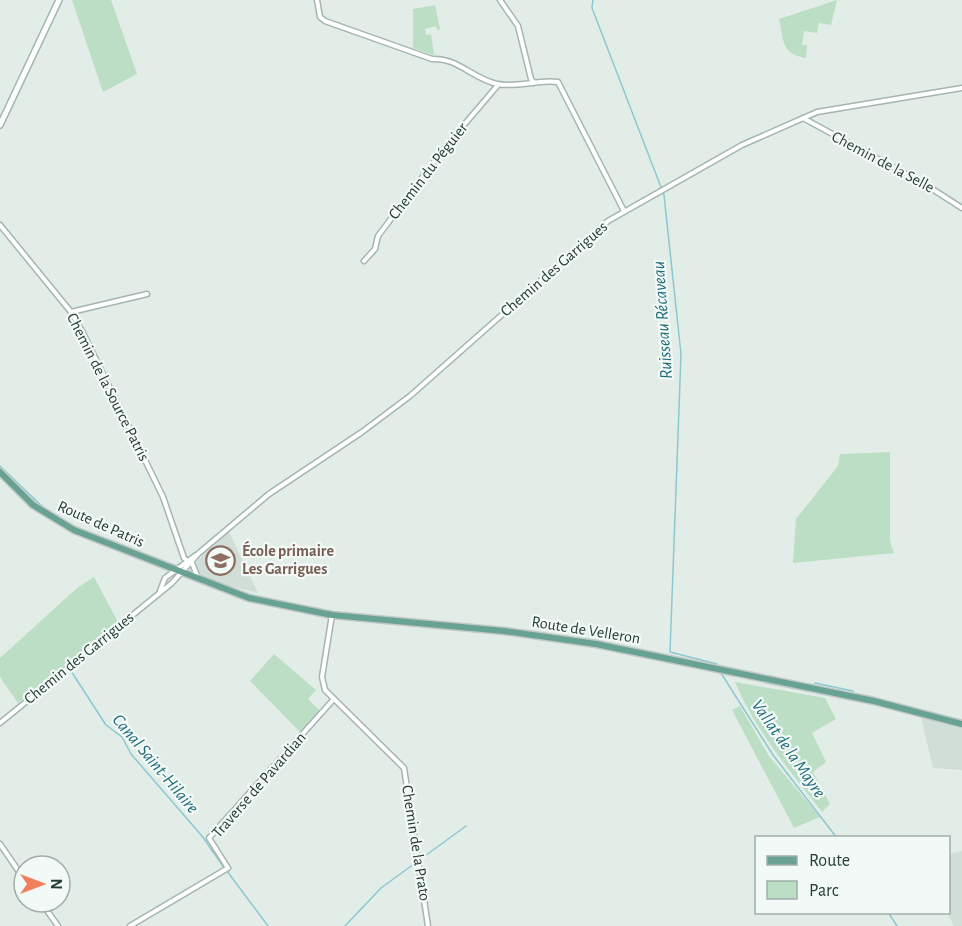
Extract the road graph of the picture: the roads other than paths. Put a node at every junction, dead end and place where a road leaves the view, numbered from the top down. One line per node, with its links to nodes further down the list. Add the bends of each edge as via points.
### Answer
1 (59, 0): 8 (street)
2 (317, 0): 4 (street, via 321,19 432,59 448,59 468,73)
3 (500, 0): 5 (street, via 518,26)
4 (499, 84): 5 (street); 12 (street, Chemin du Péguier, via 446,146 378,236 375,249)
5 (535, 84): 10 (street, via 552,81 561,85)
6 (962, 88): 7 (street, Chemin des Garrigues, via 817,112)
7 (803, 118): 9 (street, Chemin de la Selle, via 926,184); 10 (street, Chemin des Garrigues, via 742,145)
8 (0, 125)
9 (962, 208)
10 (624, 211): 16 (street, Chemin des Garrigues, via 599,228 410,396 269,494)
11 (0, 225): 14 (street, Chemin de la Source Patris)
12 (364, 261)
13 (147, 294): 14 (street)
14 (71, 312): 16 (street, Chemin de la Source Patris, via 163,497)
15 (0, 472): 17 (main road, Route de Patris, via 33,505 59,523)
16 (189, 562): 18 (street, Chemin des Garrigues); 19 (street, Chemin des Garrigues); 21 (street)
17 (161, 564): 18 (main road, Route de Patris); 20 (street)
18 (174, 570): 19 (main road, Route de Patris); 20 (street, Chemin des Garrigues)
19 (181, 573): 21 (main road, Route de Patris); 22 (street, Chemin des Garrigues)
20 (165, 578): 22 (street, Chemin des Garrigues)
21 (203, 583): 23 (main road, Route de Velleron, via 265,603)
22 (158, 593): 25 (street, Chemin des Garrigues)
23 (332, 615): 24 (street, Chemin de la Prato, via 322,677); 26 (main road, Route de Velleron, via 587,643 874,700)
24 (333, 700): 29 (street, Traverse de Pavardian, via 209,838 228,868); 30 (street, Chemin de la Prato, via 404,768)
25 (0, 723)
26 (962, 724)
27 (0, 844): 28 (street)
28 (12, 862)
29 (130, 926)
30 (428, 926)

